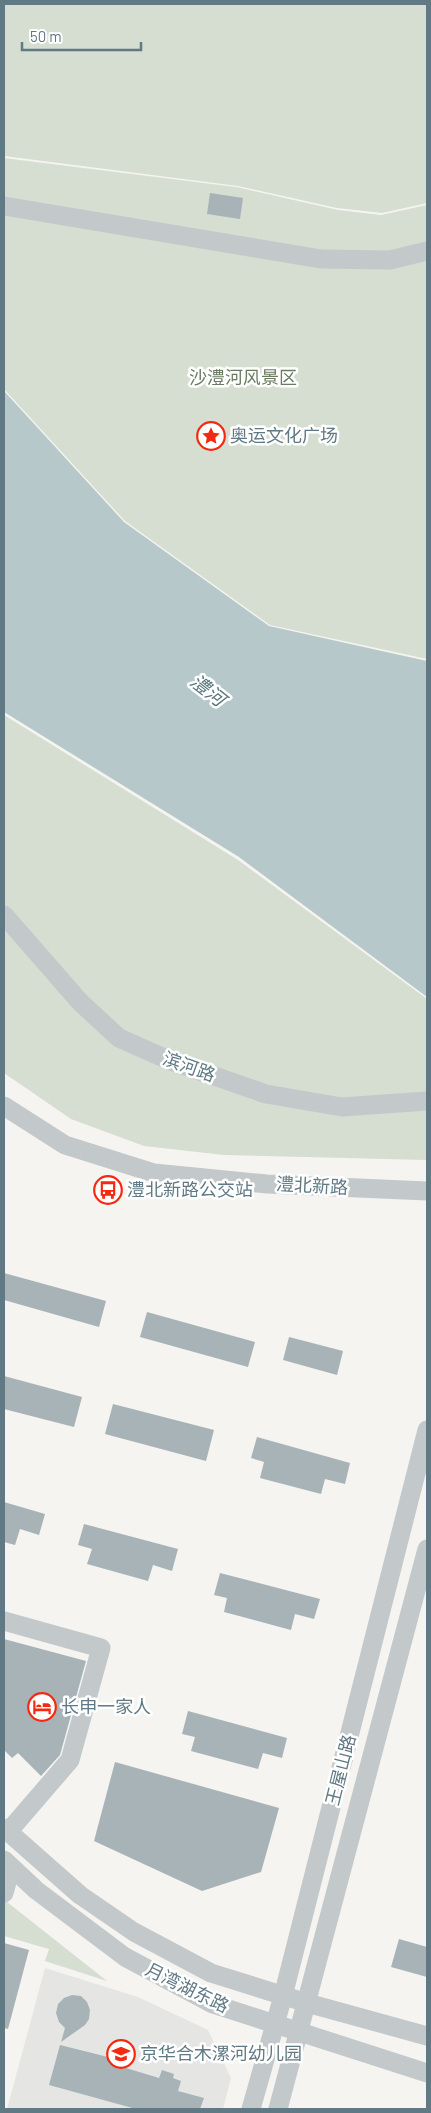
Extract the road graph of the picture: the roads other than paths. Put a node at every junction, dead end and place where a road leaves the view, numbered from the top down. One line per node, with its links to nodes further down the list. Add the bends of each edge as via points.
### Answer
1 (4, 206): 2 (street, via 321,259 390,260)
2 (427, 251)
3 (4, 915): 4 (street, 滨河路, via 80,1002 120,1038 171,1061 266,1094 342,1106)
4 (427, 1100)
5 (4, 1106): 6 (street, 澧北新路, via 65,1145 154,1173 267,1184)
6 (427, 1191)
7 (427, 1433): 8 (street, 王屋山路)
8 (424, 1462): 14 (street, 王屋山路)
9 (427, 1549): 15 (street, 王屋山路)
10 (4, 1621): 11 (street, via 101,1648 70,1760)
11 (6, 1830): 14 (street, 月湾湖东路, via 80,1895 134,1932 211,1973)
12 (7, 1863): 13 (street); 16 (street, 月湾湖东路, via 36,1890 125,1957 213,2004)
13 (4, 1893)
14 (283, 1996): 15 (street, 月湾湖东路); 16 (street, 王屋山路)
15 (307, 2003): 17 (street, 王屋山路); 18 (street, 月湾湖东路)
16 (275, 2024): 17 (street, 月湾湖东路); 20 (street, 王屋山路)
17 (299, 2032): 19 (street, 月湾湖东路); 21 (street, 王屋山路)
18 (427, 2036)
19 (427, 2073)
20 (251, 2109)
21 (278, 2109)

